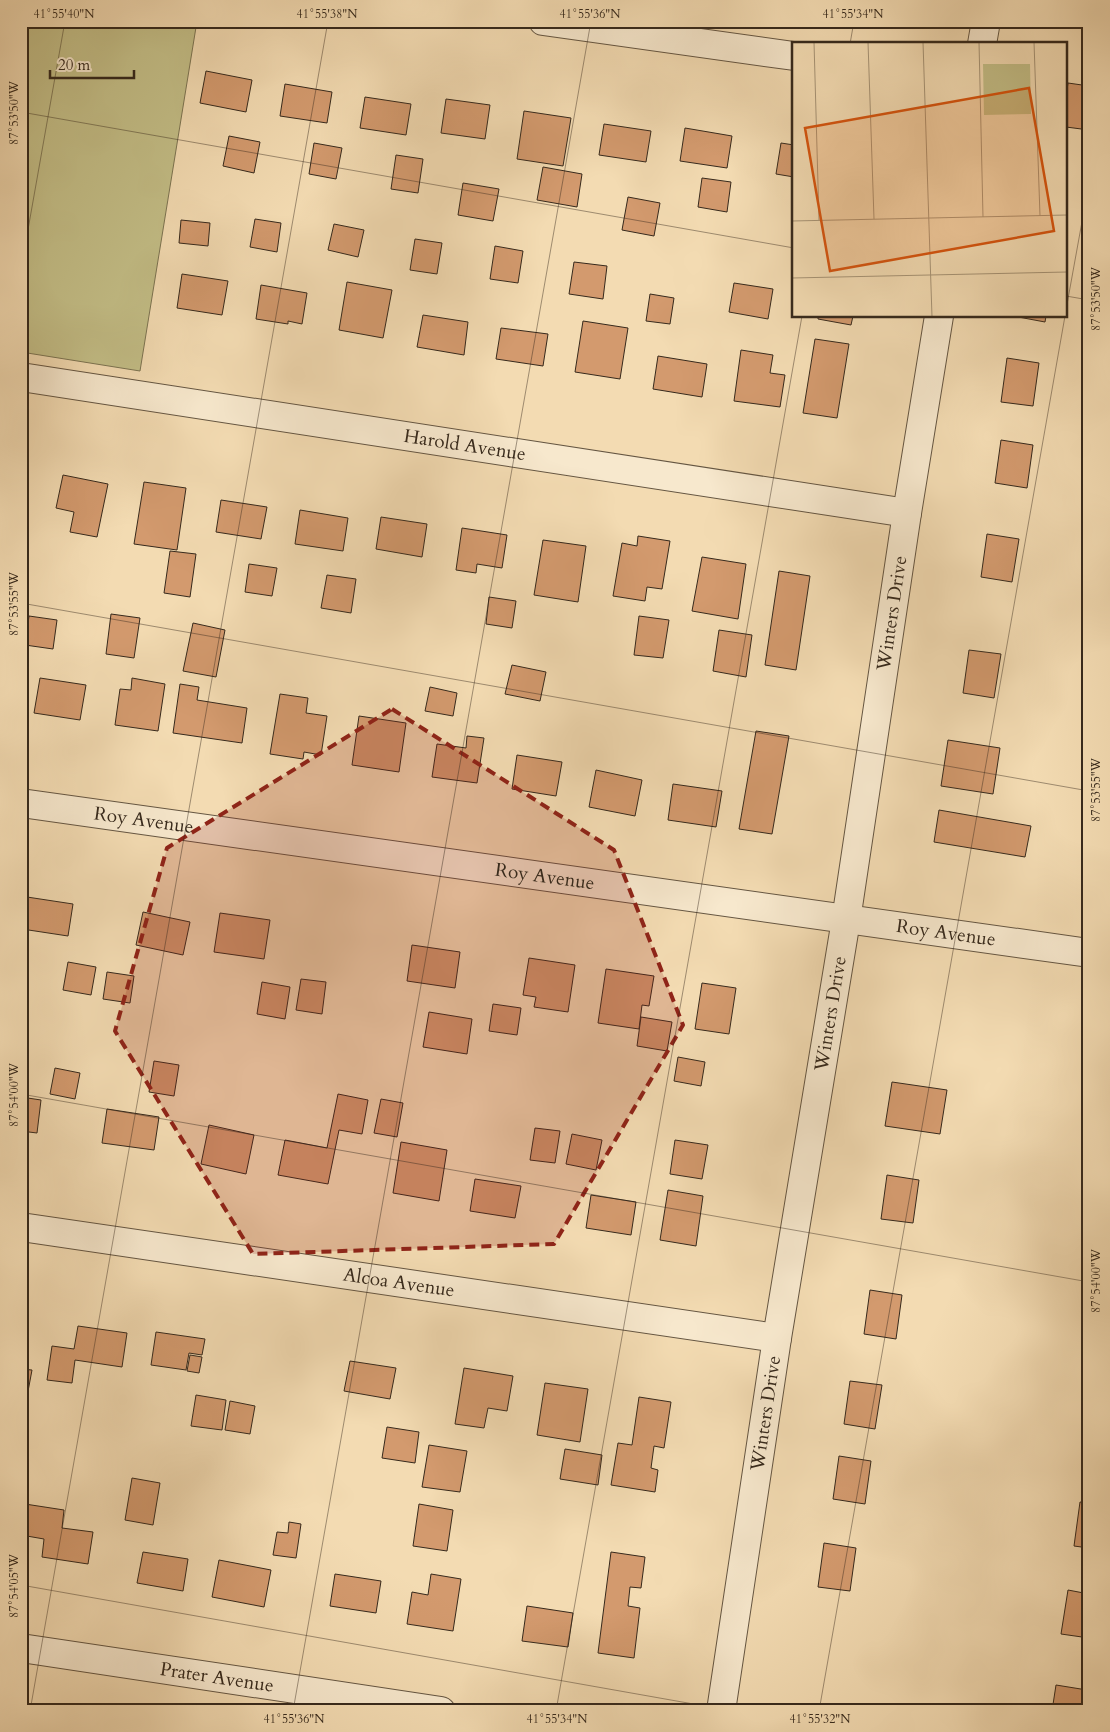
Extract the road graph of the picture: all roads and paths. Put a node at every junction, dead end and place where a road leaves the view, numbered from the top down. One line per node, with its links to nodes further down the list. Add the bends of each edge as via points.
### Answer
1 (543, 21): 4 (street)
2 (986, 21): 3 (street)
3 (982, 42)
4 (792, 56)
5 (939, 318): 7 (street, Winters Drive)
6 (21, 377): 7 (street, Harold Avenue)
7 (907, 513): 9 (street, Winters Drive)
8 (21, 803): 9 (street, Roy Avenue)
9 (846, 920): 10 (street, Roy Avenue); 12 (street, Winters Drive)
10 (1079, 951)
11 (21, 1227): 12 (street, Alcoa Avenue)
12 (777, 1338): 15 (street, Winters Drive)
13 (21, 1648): 14 (street, Prater Avenue)
14 (441, 1711)
15 (721, 1711)

